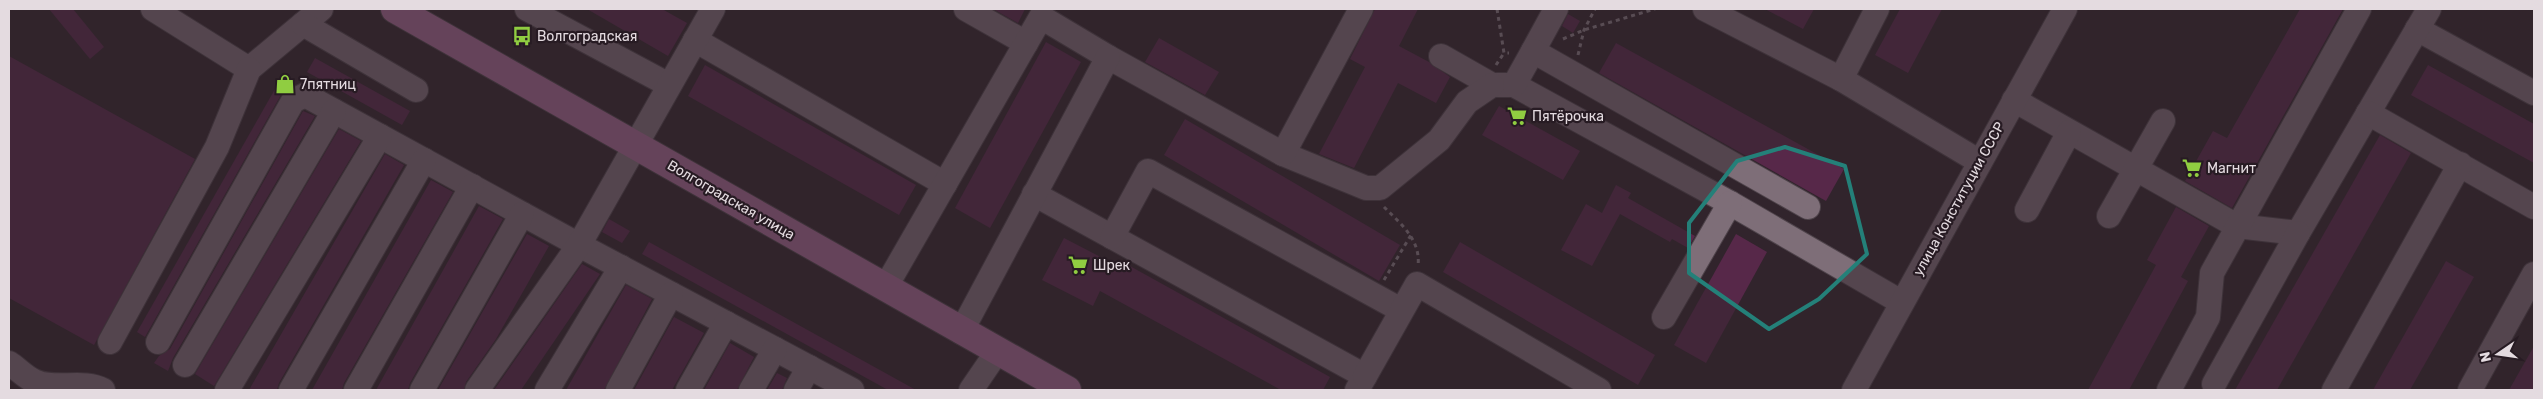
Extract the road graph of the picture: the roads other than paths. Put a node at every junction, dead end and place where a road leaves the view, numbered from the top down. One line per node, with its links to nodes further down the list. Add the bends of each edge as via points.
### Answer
1 (153, 9): 20 (street)
2 (395, 9): 32 (main road, Волгоградская улица)
3 (527, 9): 22 (street)
4 (713, 9): 15 (street)
5 (966, 9): 16 (street)
6 (1361, 9): 33 (street)
7 (1556, 9): 17 (street)
8 (1706, 9): 21 (street)
9 (1877, 9): 21 (street)
10 (2065, 9): 26 (street, улица Конституции СССР)
11 (2359, 9): 47 (street)
12 (2429, 9): 14 (street)
13 (312, 16): 20 (street); 24 (street)
14 (2417, 29): 25 (street); 28 (street)
15 (695, 40): 22 (street); 38 (street)
16 (1026, 43): 19 (street, via 1041,16); 38 (street)
17 (1534, 52): 23 (street); 42 (street)
18 (1441, 56): 23 (street)
19 (1108, 57): 33 (street); 40 (street)
20 (249, 69): 60 (street, via 218,147)
21 (1841, 79): 35 (street)
22 (669, 85): 32 (street)
23 (1503, 85): 33 (street, via 1467,102 1438,140 1380,188 1366,188); 41 (street)
24 (416, 90)
25 (2534, 93)
26 (2014, 100): 30 (street); 35 (street, улица Конституции СССР)
27 (334, 111): 31 (street); 61 (street, via 305,95 293,101); 65 (street)
28 (2368, 113): 36 (street); 48 (street)
29 (2163, 121): 37 (street)
30 (2070, 132): 37 (street); 44 (street)
31 (380, 136): 34 (street); 70 (street)
32 (636, 145): 50 (street); 53 (main road, Волгоградская улица)
33 (1283, 154)
34 (424, 160): 39 (street); 71 (street)
35 (1980, 162): 55 (street, улица Конституции СССР)
36 (2460, 164): 43 (street); 86 (street)
37 (2135, 170): 46 (street); 47 (street)
38 (945, 184): 53 (street)
39 (472, 186): 45 (street); 72 (street)
40 (1034, 194): 49 (street); 59 (street)
41 (1730, 203): 55 (street); 57 (street)
42 (1808, 207)
43 (2534, 207)
44 (2027, 210)
45 (522, 214): 50 (street); 73 (street)
46 (2109, 216)
47 (2237, 226): 48 (street); 85 (street, via 2212,273 2208,317)
48 (2298, 233): 68 (street)
49 (1112, 237): 56 (street, via 1148,171); 67 (street)
50 (579, 245): 51 (street); 74 (street)
51 (621, 267): 54 (street); 75 (street)
52 (2534, 274): 87 (street)
53 (885, 288): 59 (main road, Волгоградская улица)
54 (671, 294): 58 (street); 76 (street)
55 (1901, 302): 84 (street, улица Конституции СССР)
56 (1401, 310): 67 (street); 83 (street, via 1417,284)
57 (1664, 317)
58 (726, 323): 62 (street); 77 (street)
59 (962, 332): 63 (main road, Волгоградская улица)
60 (110, 342)
61 (158, 342)
62 (775, 349): 66 (street); 78 (street)
63 (997, 352): 81 (street); 82 (main road, Волгоградская улица)
64 (9, 363): 69 (street, via 34,382 71,387 95,386)
65 (185, 365)
66 (810, 367): 79 (street); 80 (street)
67 (1361, 383)
68 (2214, 384)
69 (102, 390)
70 (227, 390)
71 (292, 390)
72 (356, 390)
73 (422, 390)
74 (477, 390)
75 (547, 390)
76 (618, 390)
77 (688, 390)
78 (751, 390)
79 (796, 390)
80 (850, 390)
81 (971, 390)
82 (1067, 390)
83 (1599, 390)
84 (1854, 390)
85 (2169, 390)
86 (2334, 390)
87 (2470, 390)

